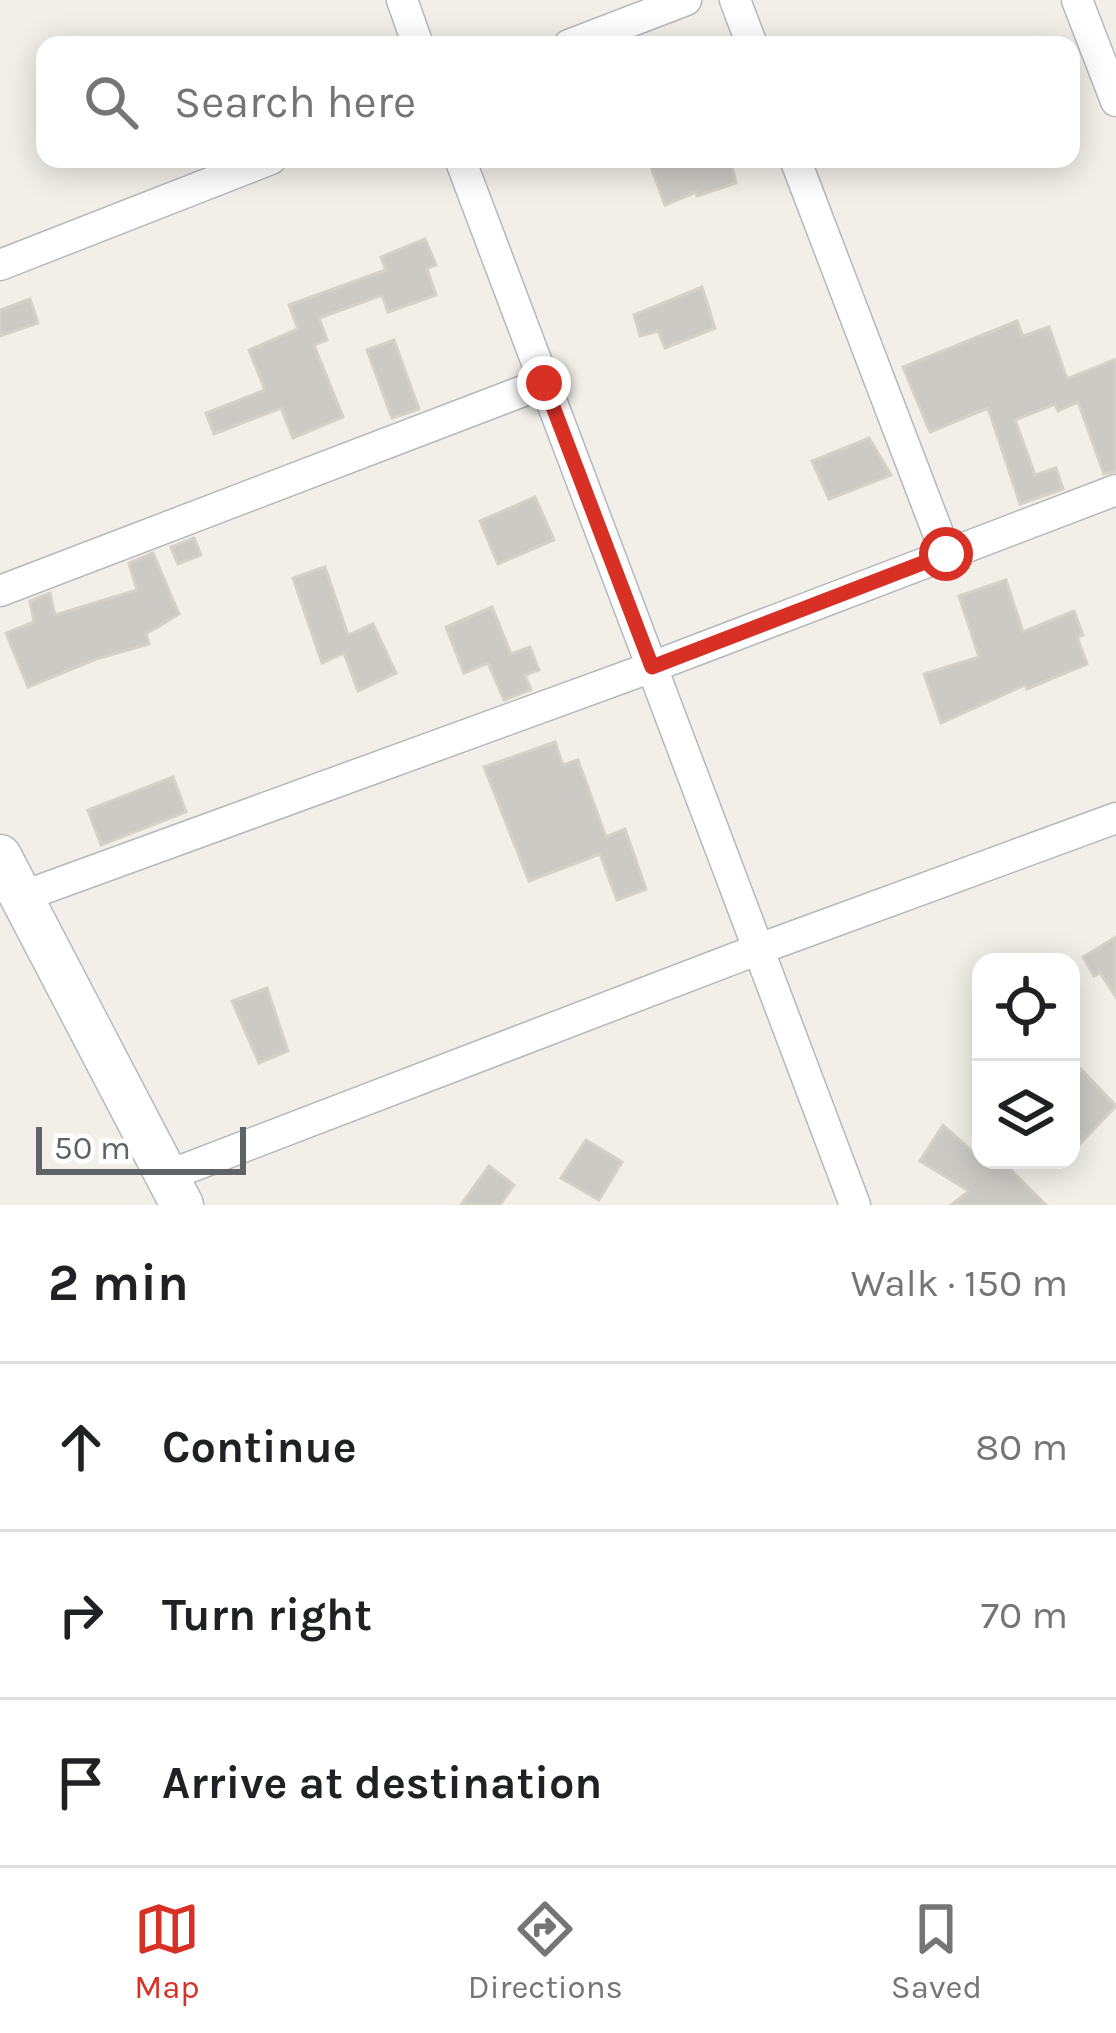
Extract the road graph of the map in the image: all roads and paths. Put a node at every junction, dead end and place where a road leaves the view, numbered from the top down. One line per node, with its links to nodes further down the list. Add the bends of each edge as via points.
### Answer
1 (402, 0): 5 (street)
2 (686, 0): 6 (street)
3 (735, 0): 7 (street)
4 (1077, 0): 8 (street)
5 (415, 36)
6 (592, 36)
7 (749, 36)
8 (1116, 101)
9 (248, 168): 12 (street)
10 (463, 168): 13 (street)
11 (798, 168): 15 (street)
12 (0, 265)
13 (544, 383): 16 (street); 17 (street)
14 (1116, 490): 15 (street)
15 (946, 554): 17 (street)
16 (0, 591)
17 (652, 667): 20 (street); 21 (street)
18 (1116, 818): 21 (street)
19 (0, 856): 20 (main road)
20 (21, 898): 22 (main road)
21 (759, 949): 22 (street); 23 (street)
22 (175, 1190)
23 (855, 1205)

